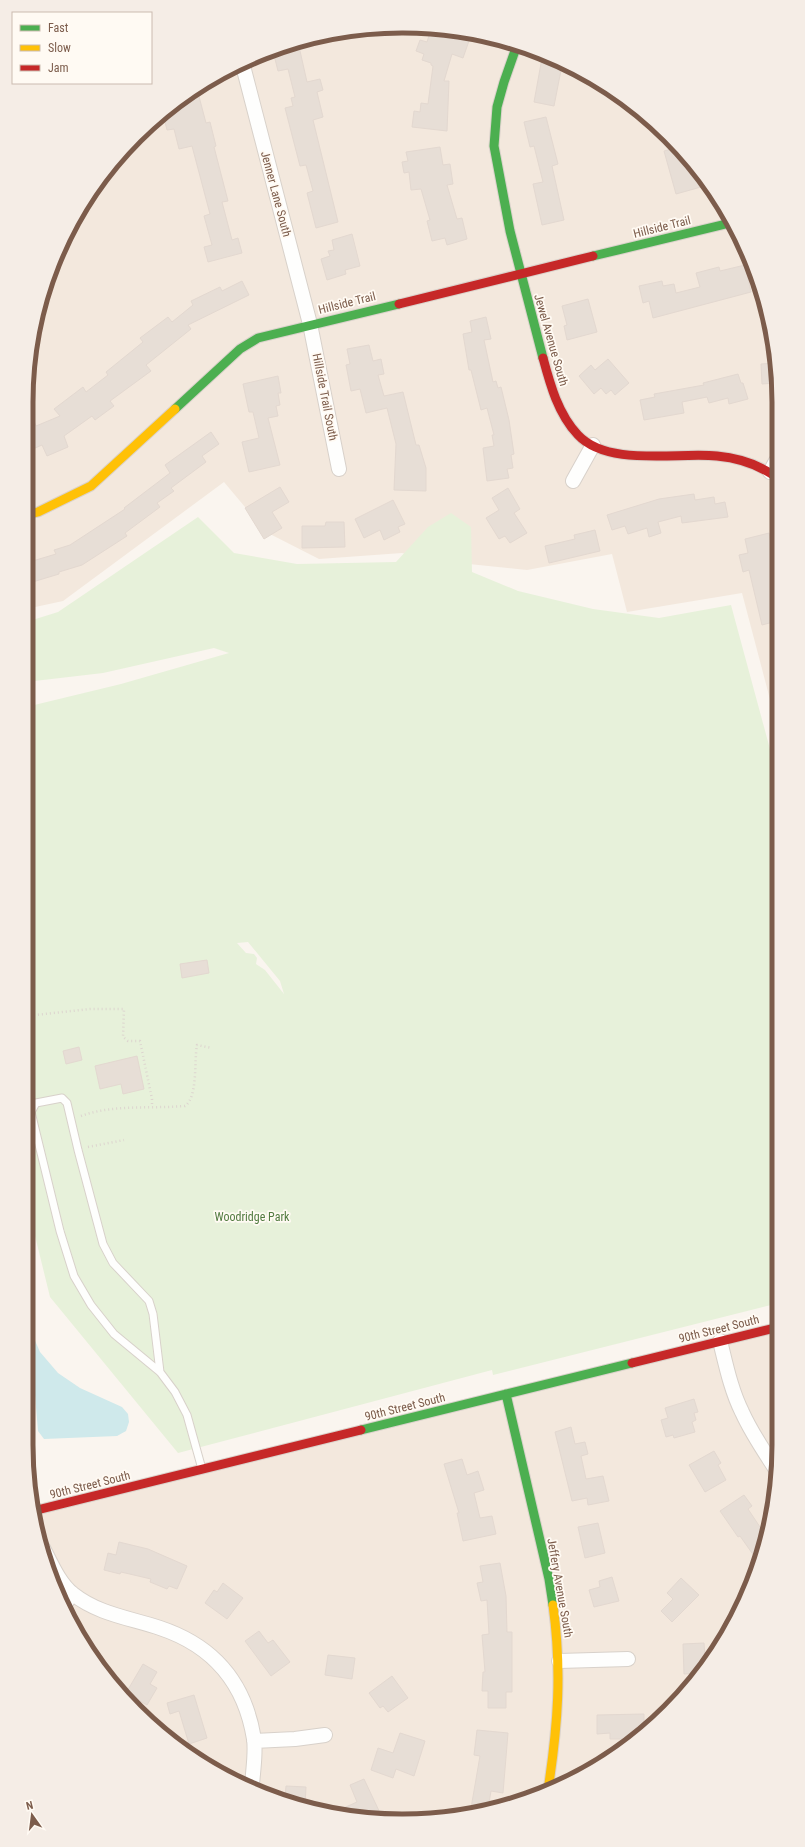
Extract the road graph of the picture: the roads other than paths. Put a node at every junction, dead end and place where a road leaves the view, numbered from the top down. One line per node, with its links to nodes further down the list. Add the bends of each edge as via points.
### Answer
1 (514, 51): 4 (street, Jewel Avenue South, via 495,118 494,146)
2 (244, 69): 5 (street, Jenner Lane South)
3 (725, 224): 4 (street, Hillside Trail)
4 (520, 273): 5 (street, Hillside Trail); 6 (street, Jewel Avenue South, via 555,397 573,430)
5 (310, 324): 7 (street, Hillside Trail South); 10 (street, Hillside Trail, via 258,338 240,349 91,486)
6 (592, 445): 8 (street, Jewel Avenue South, via 627,454 660,457 727,456); 9 (street)
7 (339, 469)
8 (772, 469)
9 (573, 481)
10 (33, 513)
11 (33, 1108): 15 (lane, via 36,1103 62,1098 68,1103 104,1244 113,1263 149,1301)
12 (33, 1120): 15 (lane, via 74,1276 90,1305 114,1334)
13 (772, 1329): 14 (street, 90th Street South)
14 (720, 1341): 16 (street, 90th Street South); 17 (street, via 732,1388 742,1412 757,1442)
15 (160, 1372): 18 (lane, via 175,1392 187,1415)
16 (506, 1394): 18 (street, 90th Street South); 24 (street, Jeffery Avenue South, via 549,1579)
17 (771, 1463)
18 (202, 1469): 19 (street, 90th Street South)
19 (39, 1510)
20 (57, 1574): 21 (street)
21 (72, 1593): 22 (street); 26 (street, via 96,1609 161,1628 209,1654 223,1667 238,1689)
22 (68, 1600)
23 (628, 1659): 24 (street)
24 (559, 1661): 28 (street, Jeffery Avenue South, via 556,1738)
25 (325, 1735): 26 (street, via 295,1740)
26 (254, 1740): 27 (street)
27 (252, 1782)
28 (549, 1784)

